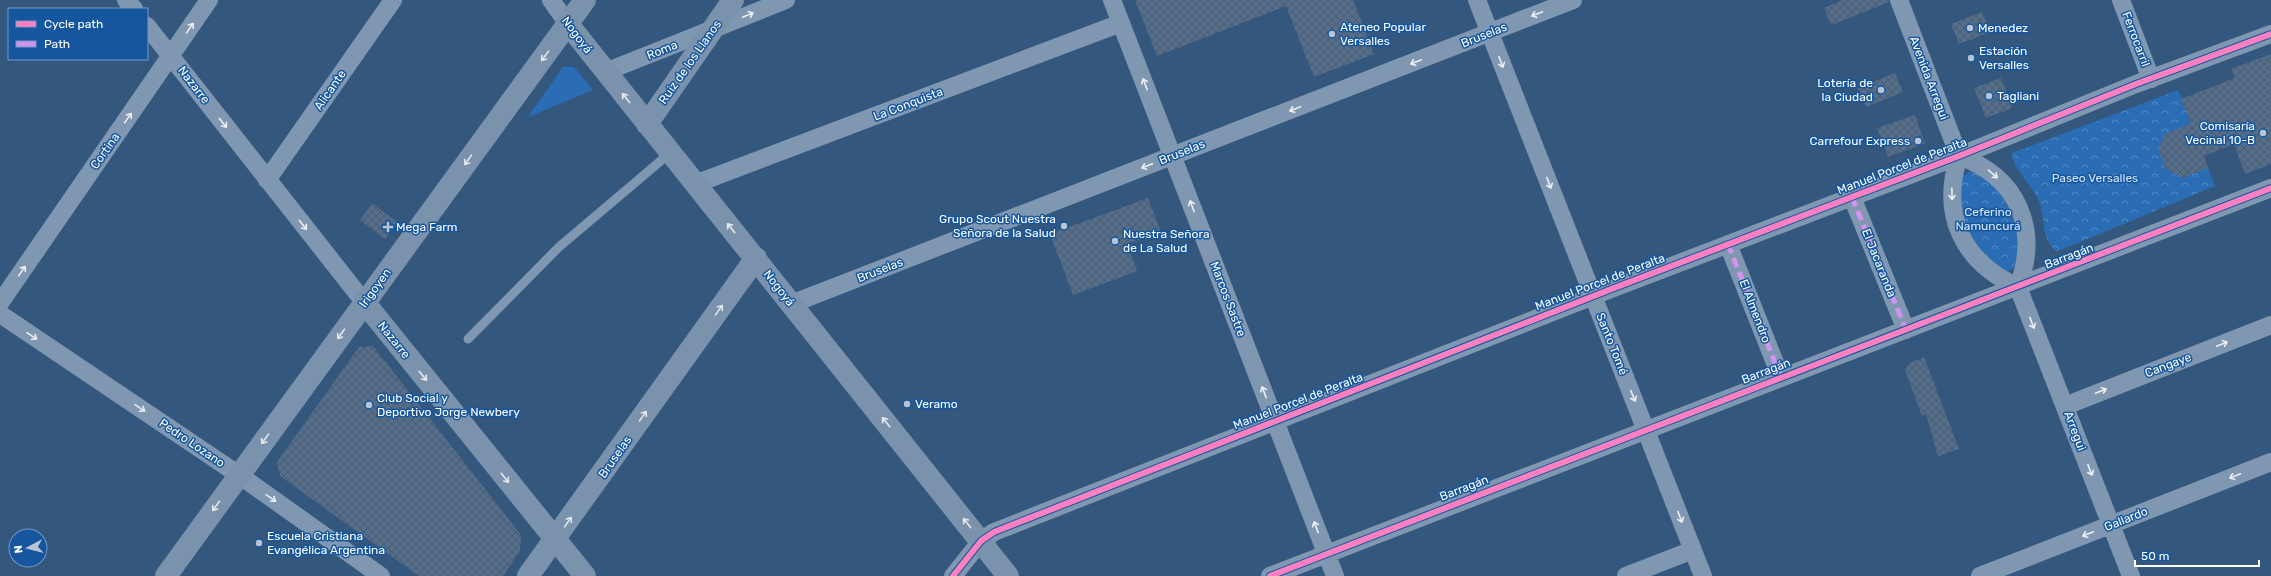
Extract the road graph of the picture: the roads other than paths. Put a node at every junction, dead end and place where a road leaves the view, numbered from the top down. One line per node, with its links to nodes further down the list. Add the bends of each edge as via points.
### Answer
1 (126, 0): 13 (street)
2 (209, 0): 20 (street, Cortina, one-way to 2)
3 (393, 0): 27 (street, Alicante)
4 (551, 0): 15 (street, Nogoyá)
5 (585, 0): 15 (street, Irigoyen)
6 (733, 0): 17 (street, Ruiz de los Llanos)
7 (786, 0): 17 (street, Roma, one-way to 7)
8 (1112, 0): 14 (street, Marcos Sastre)
9 (1477, 0): 18 (street, Santo Tomé)
10 (1573, 0): 18 (street, Bruselas, one-way to 18)
11 (1899, 0): 26 (street, Avenida Arregui)
12 (2121, 0): 22 (street, Ferrocarril)
13 (133, 8)
14 (1121, 23): 25 (street, Marcos Sastre, one-way to 14); 28 (street, La Conquista)
15 (568, 24): 21 (street, Nogoyá); 35 (street, Irigoyen, one-way to 35)
16 (148, 27): 20 (street, Nazarre)
17 (712, 30): 21 (street, Roma); 23 (street, Ruiz de los Llanos)
18 (1490, 33): 25 (street, Bruselas, one-way to 25); 34 (street, Santo Tomé, one-way to 34)
19 (2271, 34): 22 (street, Manuel Porcel de Peralta)
20 (171, 56): 27 (street, Nazarre, one-way to 27); 36 (street, Cortina, one-way to 20)
21 (605, 72): 23 (street, Nogoyá, one-way to 21)
22 (2151, 79): 26 (street, Manuel Porcel de Peralta)
23 (647, 124): 24 (street, Nogoyá)
24 (670, 154): 28 (street, Nogoyá); 41 (lane, via 559,247)
25 (1173, 156): 37 (street, Bruselas, one-way to 37); 44 (street, Marcos Sastre, one-way to 25)
26 (1959, 156): 30 (street, Manuel Porcel de Peralta); 33 (street, one-way to 33, via 1951,190 1956,225 1974,256 1986,269); 33 (street, one-way to 33, via 1986,168 1998,178 2008,189 2022,215 2026,229 2026,259)
27 (267, 180): 35 (street, Nazarre, one-way to 35)
28 (695, 184): 32 (street, Nogoyá, one-way to 28)
29 (2271, 188): 33 (street, Barragán)
30 (1852, 197): 31 (street, Manuel Porcel de Peralta); 40 (street, El Jacaranda)
31 (1728, 244): 34 (street, Manuel Porcel de Peralta); 42 (street, El Almendro)
32 (756, 258): 37 (street, Nogoyá); 49 (street, Bruselas, one-way to 32)
33 (2018, 287): 40 (street, Barragán); 43 (street, Arregui, one-way to 43)
34 (1593, 296): 44 (street, Manuel Porcel de Peralta); 45 (street, Santo Tomé, one-way to 45)
35 (364, 302): 47 (street, Irigoyen, one-way to 47); 49 (street, Nazarre, one-way to 49)
36 (0, 303)
37 (791, 304): 50 (street, Nogoyá, one-way to 37)
38 (0, 314): 47 (street, Pedro Lozano, one-way to 47)
39 (2271, 325): 43 (street, Cangaye, one-way to 39)
40 (1906, 330): 42 (street, Barragán)
41 (468, 339)
42 (1781, 378): 45 (street, Barragán)
43 (2065, 406): 48 (street, Arregui, one-way to 48)
44 (1275, 422): 50 (street, Manuel Porcel de Peralta, via 994,532); 52 (street, Marcos Sastre, one-way to 44)
45 (1646, 429): 51 (street, Santo Tomé, one-way to 51); 52 (street, Barragán)
46 (2271, 462): 48 (street, Gallardo, one-way to 48)
47 (239, 475): 53 (street, Irigoyen, one-way to 53); 54 (street, Pedro Lozano, one-way to 54)
48 (2111, 525): 63 (street, Gallardo, one-way to 63); 64 (street, Arregui)
49 (555, 540): 55 (street, Bruselas); 56 (street, Nazarre)
50 (981, 541): 57 (street, Manuel Porcel de Peralta); 58 (street, Nogoyá)
51 (1693, 550): 61 (street); 62 (street, Santo Tomé)
52 (1326, 554): 59 (street, Barragán); 60 (street, Marcos Sastre)
53 (166, 576)
54 (381, 576)
55 (528, 576)
56 (585, 576)
57 (953, 576)
58 (1008, 576)
59 (1270, 576)
60 (1335, 576)
61 (1626, 576)
62 (1703, 576)
63 (1980, 576)
64 (2131, 576)

